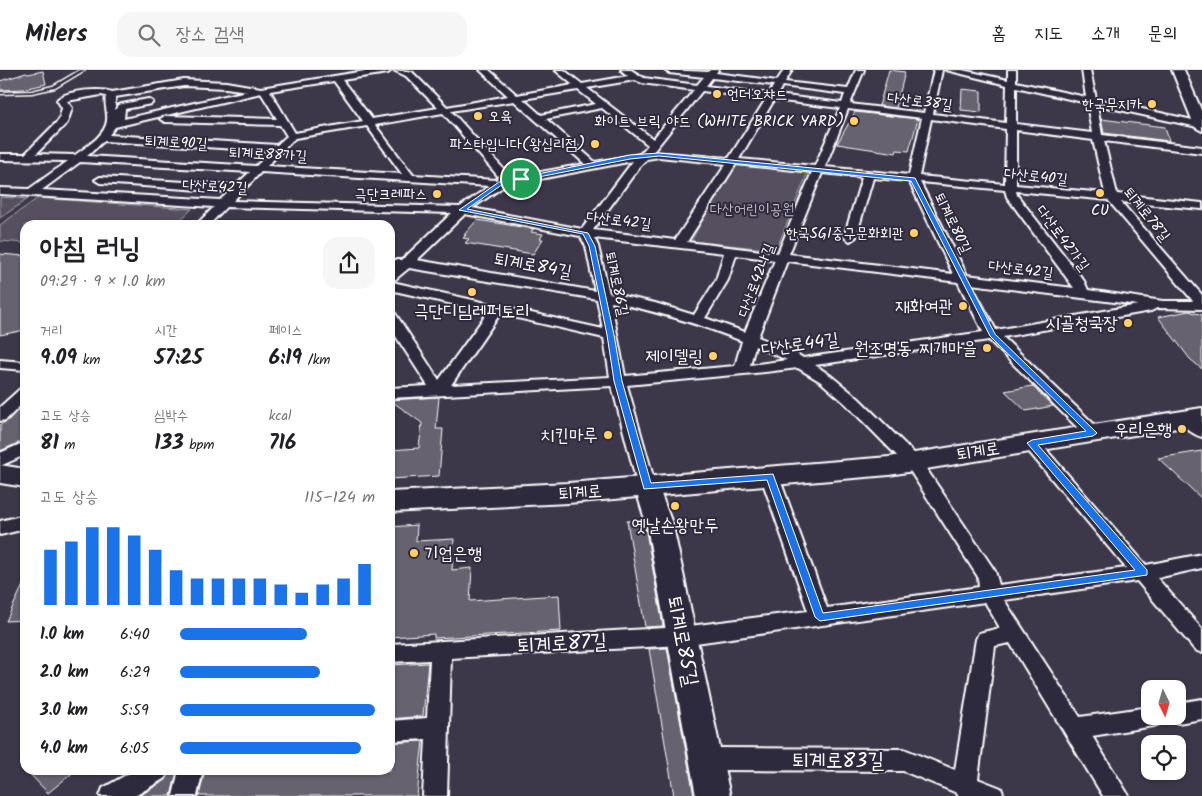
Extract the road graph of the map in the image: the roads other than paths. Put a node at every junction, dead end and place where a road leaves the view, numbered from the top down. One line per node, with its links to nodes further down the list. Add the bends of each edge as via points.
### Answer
1 (83, 70): 27 (lane, via 54,87 32,92)
2 (388, 70): 19 (street)
3 (396, 70): 35 (street, via 409,74)
4 (484, 70): 30 (street)
5 (558, 70): 23 (street)
6 (625, 70): 18 (street, 다산로38길)
7 (669, 70): 16 (street)
8 (752, 70): 20 (street)
9 (788, 70): 21 (street)
10 (860, 70): 26 (street, 다산로42나길)
11 (938, 70): 36 (street, 퇴계로80길)
12 (950, 70): 22 (street)
13 (1012, 70): 22 (street, 다산로42가길)
14 (1086, 70): 31 (street, 퇴계로78길)
15 (1178, 70): 42 (street)
16 (712, 72): 20 (street); 24 (street)
17 (654, 73): 18 (street, 다산로38길)
18 (636, 77): 23 (street, 다산로38길); 24 (street, 다산로38길)
19 (336, 78): 25 (street); 41 (street)
20 (746, 79): 21 (street)
21 (779, 84): 26 (street); 29 (street)
22 (1011, 84): 31 (street); 43 (street, 다산로42가길)
23 (582, 87): 30 (street, 다산로38길); 33 (street)
24 (700, 88): 29 (street, 다산로38길); 47 (street)
25 (265, 90): 28 (street, via 184,83); 37 (street, 퇴계로90길); 39 (street)
26 (850, 92): 34 (street, 다산로42나길)
27 (0, 93)
28 (111, 94): 40 (street, via 109,99); 52 (street, via 102,92 62,100 66,108 64,121)
29 (772, 97): 34 (street, 다산로38길); 55 (street)
30 (517, 98): 35 (street, 다산로38길); 38 (street)
31 (1091, 101): 42 (street); 46 (street, 퇴계로78길)
32 (148, 102): 40 (street, via 122,107)
33 (604, 105): 38 (street); 47 (street)
34 (844, 106): 36 (street, 다산로38길); 58 (street, 다산로42나길)
35 (445, 110): 41 (street); 62 (street, via 504,176)
36 (928, 117): 43 (street, 다산로38길); 61 (street, 퇴계로80길)
37 (143, 118): 39 (street, 퇴계로90길); 40 (street, 퇴계로90길)
38 (539, 118): 56 (street)
39 (283, 122): 44 (street)
40 (115, 124): 45 (street)
41 (371, 124): 44 (street); 60 (street)
42 (1202, 126)
43 (1010, 127): 46 (street, 다산로38길); 63 (street, 다산로42가길)
44 (292, 136): 48 (street)
45 (101, 138): 48 (street, 퇴계로90길); 53 (street)
46 (1098, 138): 49 (street, 다산로38길); 67 (street, 퇴계로78길)
47 (654, 145): 50 (street)
48 (281, 148): 57 (street)
49 (1202, 150)
50 (644, 156): 55 (street, 다산로40길, via 659,154); 56 (street, 다산로40길); 72 (street)
51 (0, 157): 52 (street, 퇴계로88가길)
52 (28, 157): 53 (street, 퇴계로88가길)
53 (76, 159): 54 (street, 퇴계로88가길); 66 (street)
54 (123, 162): 57 (street, 퇴계로88가길); 64 (street, via 100,180)
55 (732, 162): 58 (street, 다산로40길); 74 (street)
56 (592, 165): 62 (street, 다산로40길)
57 (258, 169): 60 (street, 퇴계로88가길); 64 (street)
58 (818, 170): 59 (street, 다산로40길); 76 (street, 다산로42나길)
59 (868, 175): 61 (street, 다산로40길); 73 (street)
60 (410, 178): 62 (street, 퇴계로88가길)
61 (913, 179): 63 (street, 다산로40길); 80 (street, 퇴계로80길)
62 (501, 183): 70 (street)
63 (1010, 188): 67 (street, 다산로40길); 82 (street, 다산로42가길, via 1011,195 1079,284)
64 (239, 189): 68 (street)
65 (0, 191): 66 (street, 다산로42길)
66 (31, 193): 68 (street, 다산로42길)
67 (1112, 198): 69 (street, 다산로40길); 84 (street, 퇴계로78길)
68 (224, 204): 70 (street, 다산로42길); 71 (street)
69 (1202, 206)
70 (462, 210): 72 (street, 다산로42길); 78 (street)
71 (207, 220)
72 (586, 233): 74 (street, 다산로42길); 83 (street, 퇴계로86길, via 592,246)
73 (850, 237)
74 (679, 244): 75 (street, 다산로42길)
75 (731, 251): 76 (street, 다산로42길); 87 (street, via 722,280)
76 (782, 257): 80 (street, 다산로42길); 91 (street, 다산로42나길)
77 (395, 264): 78 (street, 퇴계로84길)
78 (405, 265): 79 (street); 83 (street, 퇴계로84길, via 418,264)
79 (395, 274)
80 (962, 278): 82 (street, 다산로42길); 90 (street, 퇴계로80길)
81 (395, 287): 86 (street, 퇴계로86길)
82 (1082, 293): 85 (street, 다산로42길)
83 (602, 296): 87 (street, 퇴계로84길); 89 (street, 퇴계로86길)
84 (1202, 304): 85 (street, 다산로42길)
85 (1163, 305): 90 (street, 다산로44길)
86 (496, 310): 89 (street, 퇴계로86길); 97 (street)
87 (697, 320): 91 (street, 퇴계로84길)
88 (395, 324): 97 (street)
89 (611, 335): 96 (street, 퇴계로86길)
90 (992, 335): 92 (street, 다산로44길); 102 (street, 퇴계로80길)
91 (750, 338): 92 (street, 퇴계로84길); 95 (street, 다산로42나길)
92 (803, 362): 95 (street, 다산로44길); 106 (street, 퇴계로84길, via 877,423)
93 (0, 364): 94 (street)
94 (20, 366)
95 (741, 370): 96 (street, 다산로44길)
96 (618, 381): 97 (street, 다산로44길); 110 (street, 퇴계로86길)
97 (439, 391): 98 (street, 다산로44길)
98 (395, 394)
99 (20, 397): 100 (street)
100 (0, 416)
101 (1197, 422): 102 (main road, 퇴계로)
102 (1093, 433): 103 (main road, 퇴계로)
103 (1032, 443): 106 (main road, 퇴계로); 115 (street)
104 (20, 450): 105 (street)
105 (0, 460)
106 (913, 462): 108 (main road, 퇴계로); 116 (street, via 988,576)
107 (0, 474): 109 (main road)
108 (770, 476): 110 (main road, 퇴계로); 117 (street)
109 (20, 477)
110 (647, 487): 111 (main road, 퇴계로); 119 (street, 퇴계로85길, via 660,526)
111 (395, 502)
112 (20, 523): 113 (street)
113 (0, 528)
114 (1202, 561): 115 (street)
115 (1143, 573): 116 (street); 120 (street)
116 (990, 594): 117 (street); 118 (street)
117 (820, 617): 119 (street)
118 (1015, 634): 127 (street); 132 (street, via 986,639)
119 (682, 636): 121 (street, 퇴계로87길); 129 (street, 퇴계로85길)
120 (1202, 644)
121 (441, 650): 122 (street, 퇴계로87길); 126 (street)
122 (395, 653)
123 (1202, 710): 124 (street)
124 (1186, 712)
125 (1141, 718): 127 (street)
126 (438, 728): 128 (street); 135 (street)
127 (1074, 728): 139 (street)
128 (395, 731)
129 (706, 759): 132 (street, 퇴계로83길, via 904,760); 137 (street, 퇴계로85길)
130 (149, 775): 133 (street)
131 (190, 775): 134 (street)
132 (967, 791): 138 (street, 퇴계로83길)
133 (112, 796)
134 (185, 796)
135 (435, 796)
136 (706, 796): 137 (street)
137 (713, 796)
138 (992, 796)
139 (1117, 796)

